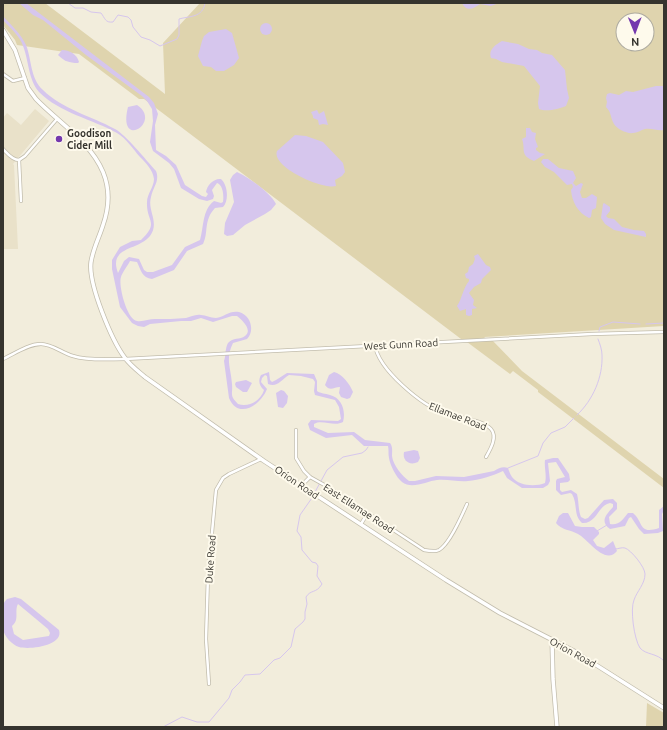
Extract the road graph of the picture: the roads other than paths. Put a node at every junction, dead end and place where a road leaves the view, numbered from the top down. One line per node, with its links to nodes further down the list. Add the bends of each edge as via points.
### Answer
1 (3, 30): 3 (main road, via 15,50)
2 (3, 74): 3 (street, via 13,81)
3 (25, 78): 4 (main road, Orion Road, via 36,99)
4 (57, 119): 6 (street); 11 (main road, Orion Road, via 92,153 105,178 108,203 104,224 93,254 91,277 113,337)
5 (3, 149): 6 (street, via 11,157)
6 (19, 160): 7 (street)
7 (21, 201)
8 (664, 332): 9 (street, West Gunn Road)
9 (375, 345): 11 (street, West Gunn Road); 13 (street, Ellamae Road, via 376,353 384,366 424,403 444,413 490,428 494,440)
10 (3, 359): 11 (street, via 42,344 79,358)
11 (126, 359): 14 (main road, Orion Road, via 145,377)
12 (296, 430): 15 (street, East Ellamae Road, via 296,458)
13 (486, 458)
14 (261, 459): 16 (main road, Orion Road); 21 (street, Duke Road, via 229,474 216,490 208,578 206,639)
15 (310, 477): 16 (street); 18 (street, East Ellamae Road)
16 (302, 485): 19 (main road, Orion Road)
17 (467, 504): 18 (street, East Ellamae Road, via 444,546 440,550 432,551 424,550)
18 (367, 514): 19 (street)
19 (361, 524): 20 (main road, Orion Road, via 500,613)
20 (552, 640): 22 (main road, Orion Road); 23 (main road)
21 (209, 684)
22 (664, 708)
23 (557, 727)

